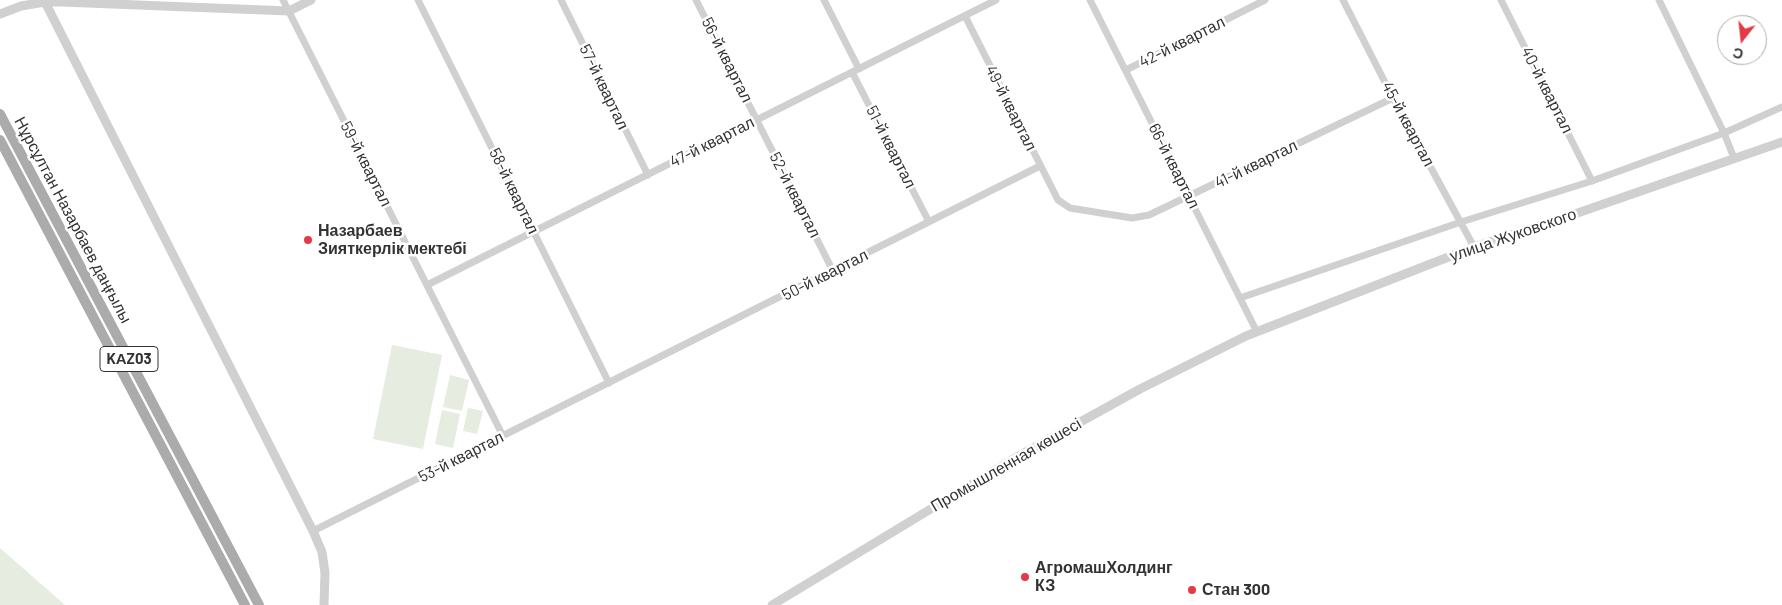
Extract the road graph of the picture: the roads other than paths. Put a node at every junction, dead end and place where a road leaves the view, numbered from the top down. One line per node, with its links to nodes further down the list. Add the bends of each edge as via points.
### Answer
1 (283, 0): 15 (street, 59-й квартал)
2 (311, 0): 15 (street)
3 (418, 0): 35 (street, 58-й квартал)
4 (560, 0): 29 (street, 57-й квартал)
5 (696, 0): 23 (street, 56-й квартал)
6 (824, 0): 18 (street, 51-й квартал)
7 (996, 0): 17 (street, 47-й квартал)
8 (1090, 0): 19 (street, 66-й квартал)
9 (1265, 0): 19 (street, 42-й квартал)
10 (1343, 0): 20 (street, 45-й квартал)
11 (1501, 0): 30 (street, 40-й квартал)
12 (1659, 0): 24 (street)
13 (44, 1): 14 (street); 16 (street); 44 (street)
14 (171, 3): 15 (street)
15 (289, 11): 38 (street, 59-й квартал)
16 (1, 12)
17 (964, 16): 18 (street, 47-й квартал); 28 (street, 49-й квартал)
18 (856, 70): 23 (street, 47-й квартал); 33 (street, 51-й квартал)
19 (1126, 70): 31 (street, 66-й квартал)
20 (1393, 98): 31 (street, 41-й квартал); 34 (street, 45-й квартал)
21 (1782, 107): 24 (street)
22 (0, 114): 46 (main road, Нұрсұлтан Назарбаев даңғылы / KАZ03)
23 (757, 120): 29 (street, 47-й квартал); 37 (street, 52-й квартал)
24 (1724, 133): 27 (street); 30 (street)
25 (0, 140): 45 (main road, Нұрсұлтан Назарбаев даңғылы / KАZ03)
26 (1782, 142): 27 (street, улица Жуковского)
27 (1734, 158): 36 (street, улица Жуковского)
28 (1040, 166): 32 (street, 49-й квартал); 33 (street, 50-й квартал)
29 (648, 175): 35 (street, 47-й квартал)
30 (1592, 180): 34 (street)
31 (1190, 196): 32 (street, 41-й квартал, via 1149,215 1132,218 1070,208); 39 (street, 66-й квартал)
32 (1058, 200)
33 (929, 222): 37 (street, 50-й квартал)
34 (1461, 222): 36 (street, 45-й квартал); 39 (street)
35 (534, 232): 38 (street, 47-й квартал); 42 (street, 58-й квартал)
36 (1474, 247): 40 (street, улица Жуковского)
37 (832, 271): 42 (street, 50-й квартал)
38 (427, 285): 43 (street, 59-й квартал)
39 (1240, 298): 40 (street, 66-й квартал)
40 (1258, 332): 41 (street, улица Жуковского)
41 (1246, 336): 48 (street, Промышленная көшесі, via 1140,388 1015,458)
42 (609, 383): 43 (street, 53-й квартал)
43 (504, 436): 44 (street, 53-й квартал)
44 (313, 531): 47 (street, via 322,552)
45 (245, 605)
46 (259, 605)
47 (324, 605)
48 (772, 605)

